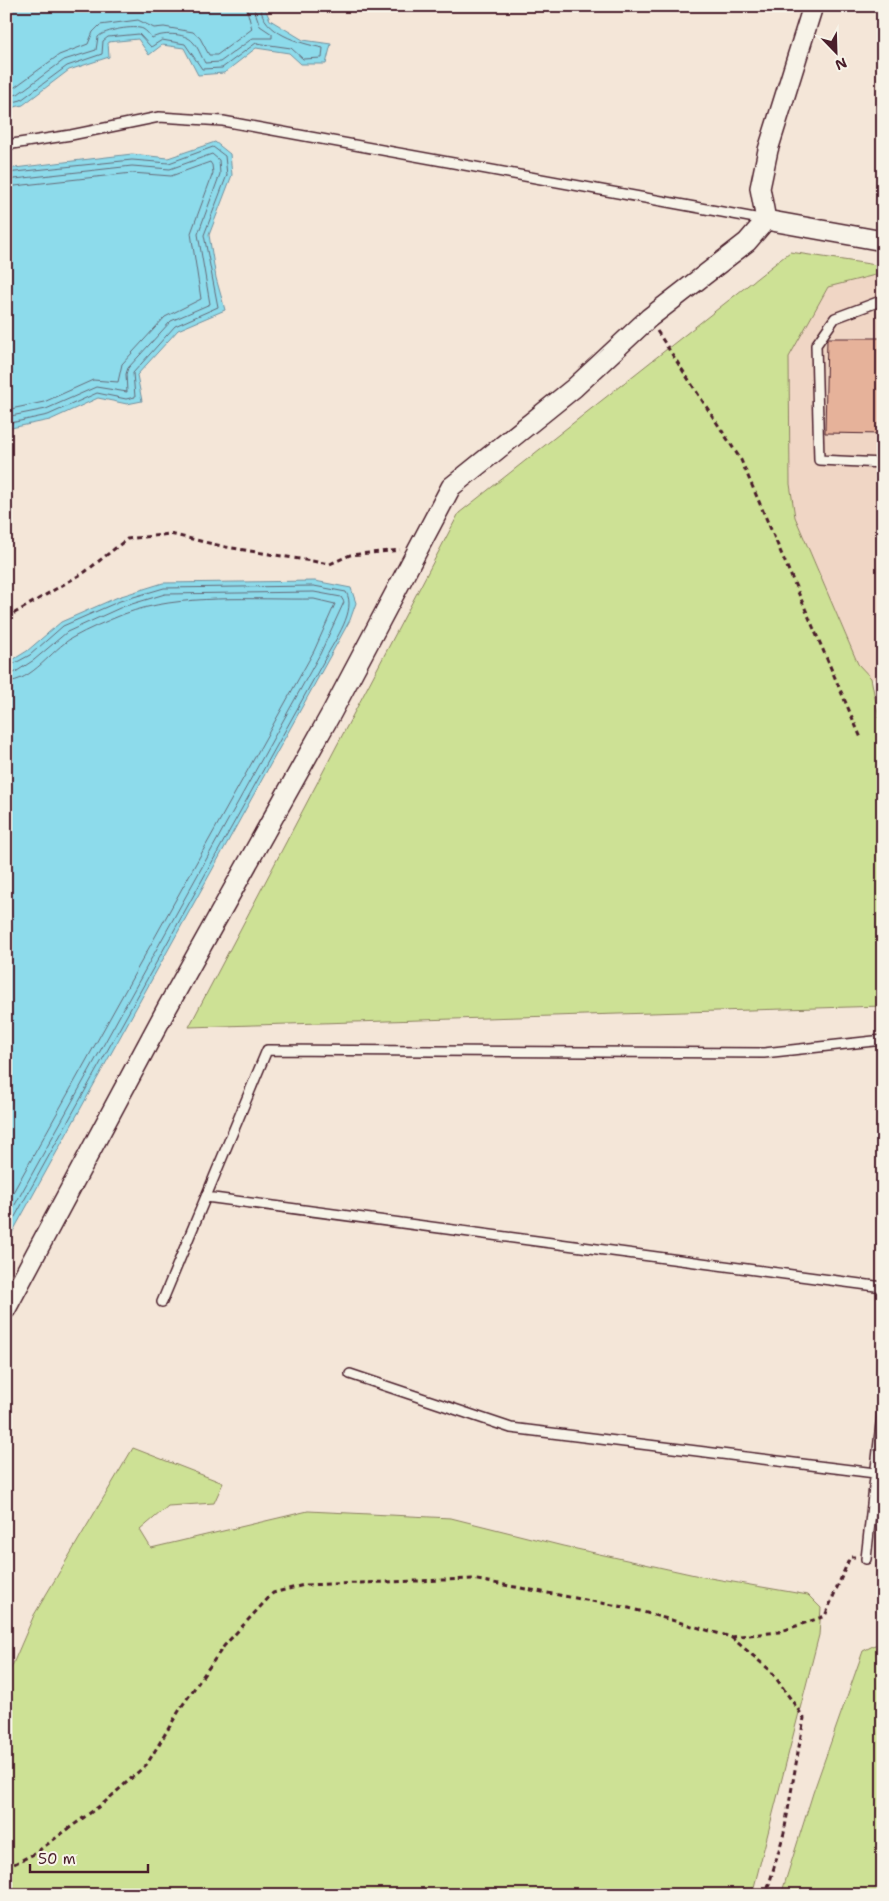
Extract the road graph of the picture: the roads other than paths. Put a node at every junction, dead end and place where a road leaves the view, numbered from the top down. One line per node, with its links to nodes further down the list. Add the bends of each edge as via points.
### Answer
1 (813, 6): 3 (street, via 768,150 760,188)
2 (6, 145): 3 (lane, via 160,117 223,121)
3 (766, 220): 4 (street); 11 (street, via 747,242 649,318 574,388 451,487)
4 (883, 241)
5 (883, 300): 6 (lane, via 835,318 816,345 819,460)
6 (883, 463)
7 (883, 1040): 8 (lane, via 764,1053 267,1050)
8 (206, 1197): 9 (lane); 10 (lane)
9 (883, 1287)
10 (162, 1302)
11 (6, 1309)
12 (350, 1374): 14 (lane, via 511,1428)
13 (883, 1405): 14 (lane)
14 (879, 1473): 15 (lane)
15 (866, 1558)

